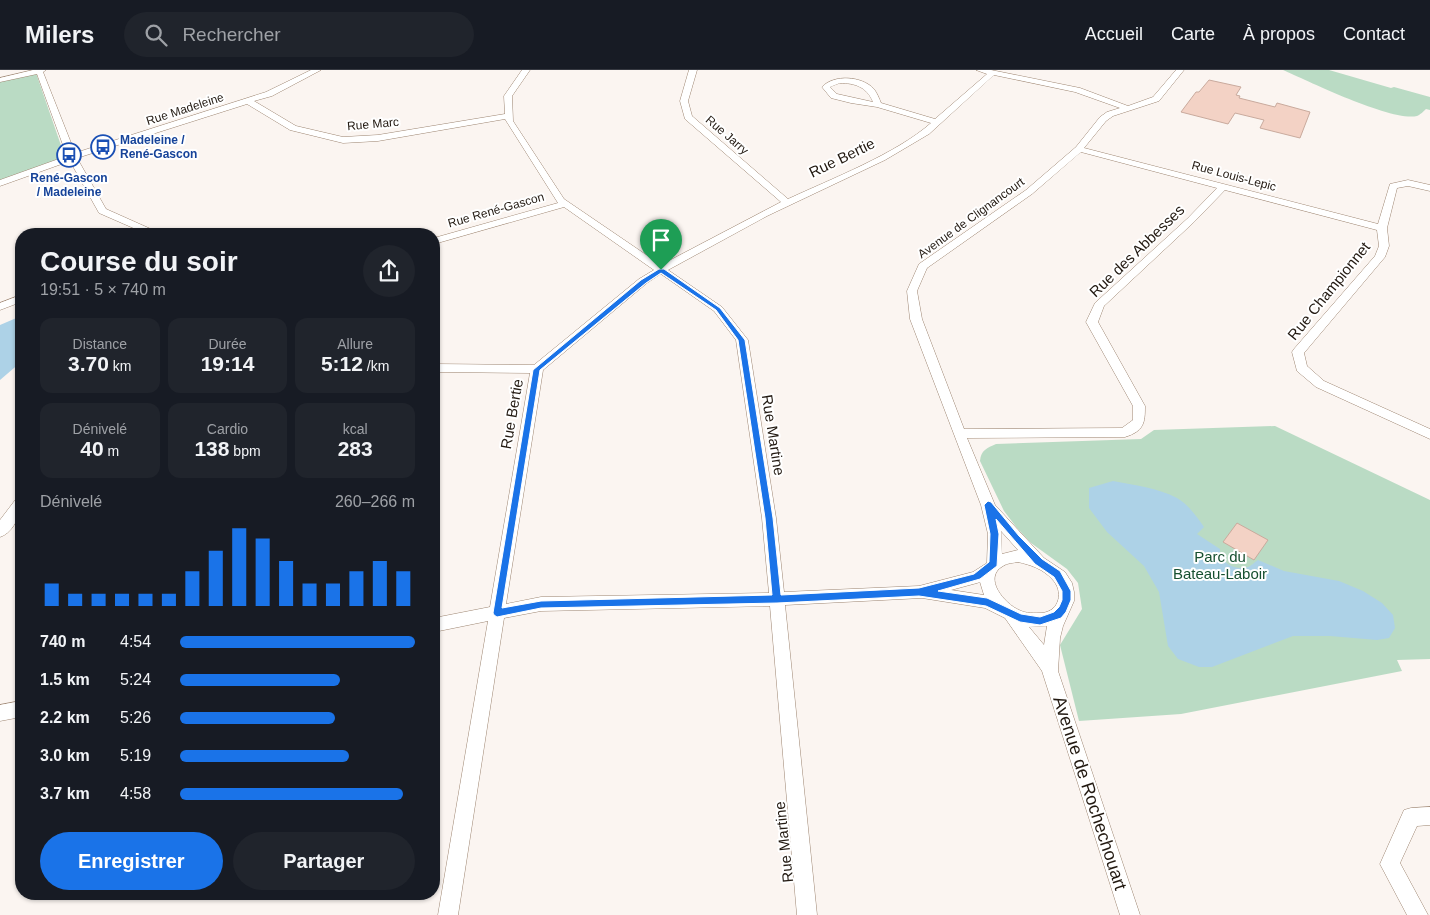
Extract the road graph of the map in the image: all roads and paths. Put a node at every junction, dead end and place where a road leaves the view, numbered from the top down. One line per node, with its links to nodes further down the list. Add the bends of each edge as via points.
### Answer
1 (17, 70): 8 (street)
2 (40, 70): 9 (street); 16 (street)
3 (317, 70): 10 (street, Rue Madeleine)
4 (526, 70): 13 (street, via 508,96)
5 (694, 70): 20 (street, Rue Jarry, via 684,101 688,117)
6 (1180, 70): 12 (street, Avenue de Clignancourt, via 1156,99)
7 (986, 72): 12 (street, via 1077,90); 14 (street, Rue Bertie)
8 (0, 74)
9 (0, 80)
10 (248, 101): 13 (street, Rue Marc, via 292,128 344,140 378,138); 16 (street, Rue Madeleine)
11 (878, 105): 11 (street, via 834,96 826,87 837,81 859,83 868,88); 14 (street)
12 (1127, 108): 15 (street, Avenue de Clignancourt, via 1103,119)
13 (508, 116): 21 (street, Rue Martine)
14 (936, 122): 20 (street, Rue Bertie, via 926,132 882,158)
15 (1079, 149): 18 (street, Rue Louis-Lepic); 30 (street, Avenue de Clignancourt, via 1029,192 923,266 912,291 916,319)
16 (72, 158): 17 (street, Rue Madeleine); 22 (street, via 102,210)
17 (0, 183)
18 (1224, 186): 23 (street, Rue Louis-Lepic); 30 (street, Rue des Abbesses, via 1099,305 1092,322 1138,406 1139,422 1125,432)
19 (1430, 188): 23 (street, Rue Championnet, via 1408,183 1393,186)
20 (787, 203): 25 (street, Rue Bertie)
21 (565, 204): 24 (street, Rue René-Gascon); 25 (street, Rue Martine)
22 (141, 228)
23 (1382, 228): 31 (street, Rue Championnet, via 1384,246 1380,257 1298,352 1301,368 1320,384)
24 (440, 239)
25 (661, 270): 29 (street, Rue Bertie); 38 (street, Rue Martine, via 718,309 742,340 769,518)
26 (15, 301): 27 (street)
27 (0, 307)
28 (440, 368): 29 (street)
29 (537, 370): 41 (street, Rue Bertie)
30 (959, 434): 32 (street, Avenue de Clignancourt)
31 (1430, 434)
32 (988, 505): 35 (street); 36 (street, via 995,534)
33 (15, 511): 34 (street)
34 (0, 531)
35 (1038, 561): 36 (street, via 1009,557); 39 (street, via 1063,582 1067,600)
36 (992, 566): 37 (street, Avenue de Rochechouart, via 977,577); 40 (street, via 986,581 988,588 997,604)
37 (919, 592): 38 (street, Avenue de Rochechouart); 40 (street, Avenue de Rochechouart, via 987,602)
38 (775, 599): 41 (street, Avenue de Rochechouart, via 541,604); 48 (street, Rue Martine)
39 (1063, 610): 40 (street, via 1040,621); 43 (street, Avenue de Rochechouart, via 1052,638)
40 (1007, 612): 43 (street, Avenue de Rochechouart, via 1019,623)
41 (497, 613): 42 (street, Avenue de Rochechouart); 47 (street, Rue Bertie)
42 (440, 624)
43 (1050, 671): 49 (street, Avenue de Rochechouart)
44 (15, 710): 45 (street)
45 (0, 714)
46 (1430, 816): 50 (street, via 1410,817 1390,864)
47 (445, 915)
48 (807, 915)
49 (1130, 915)
50 (1418, 915)

